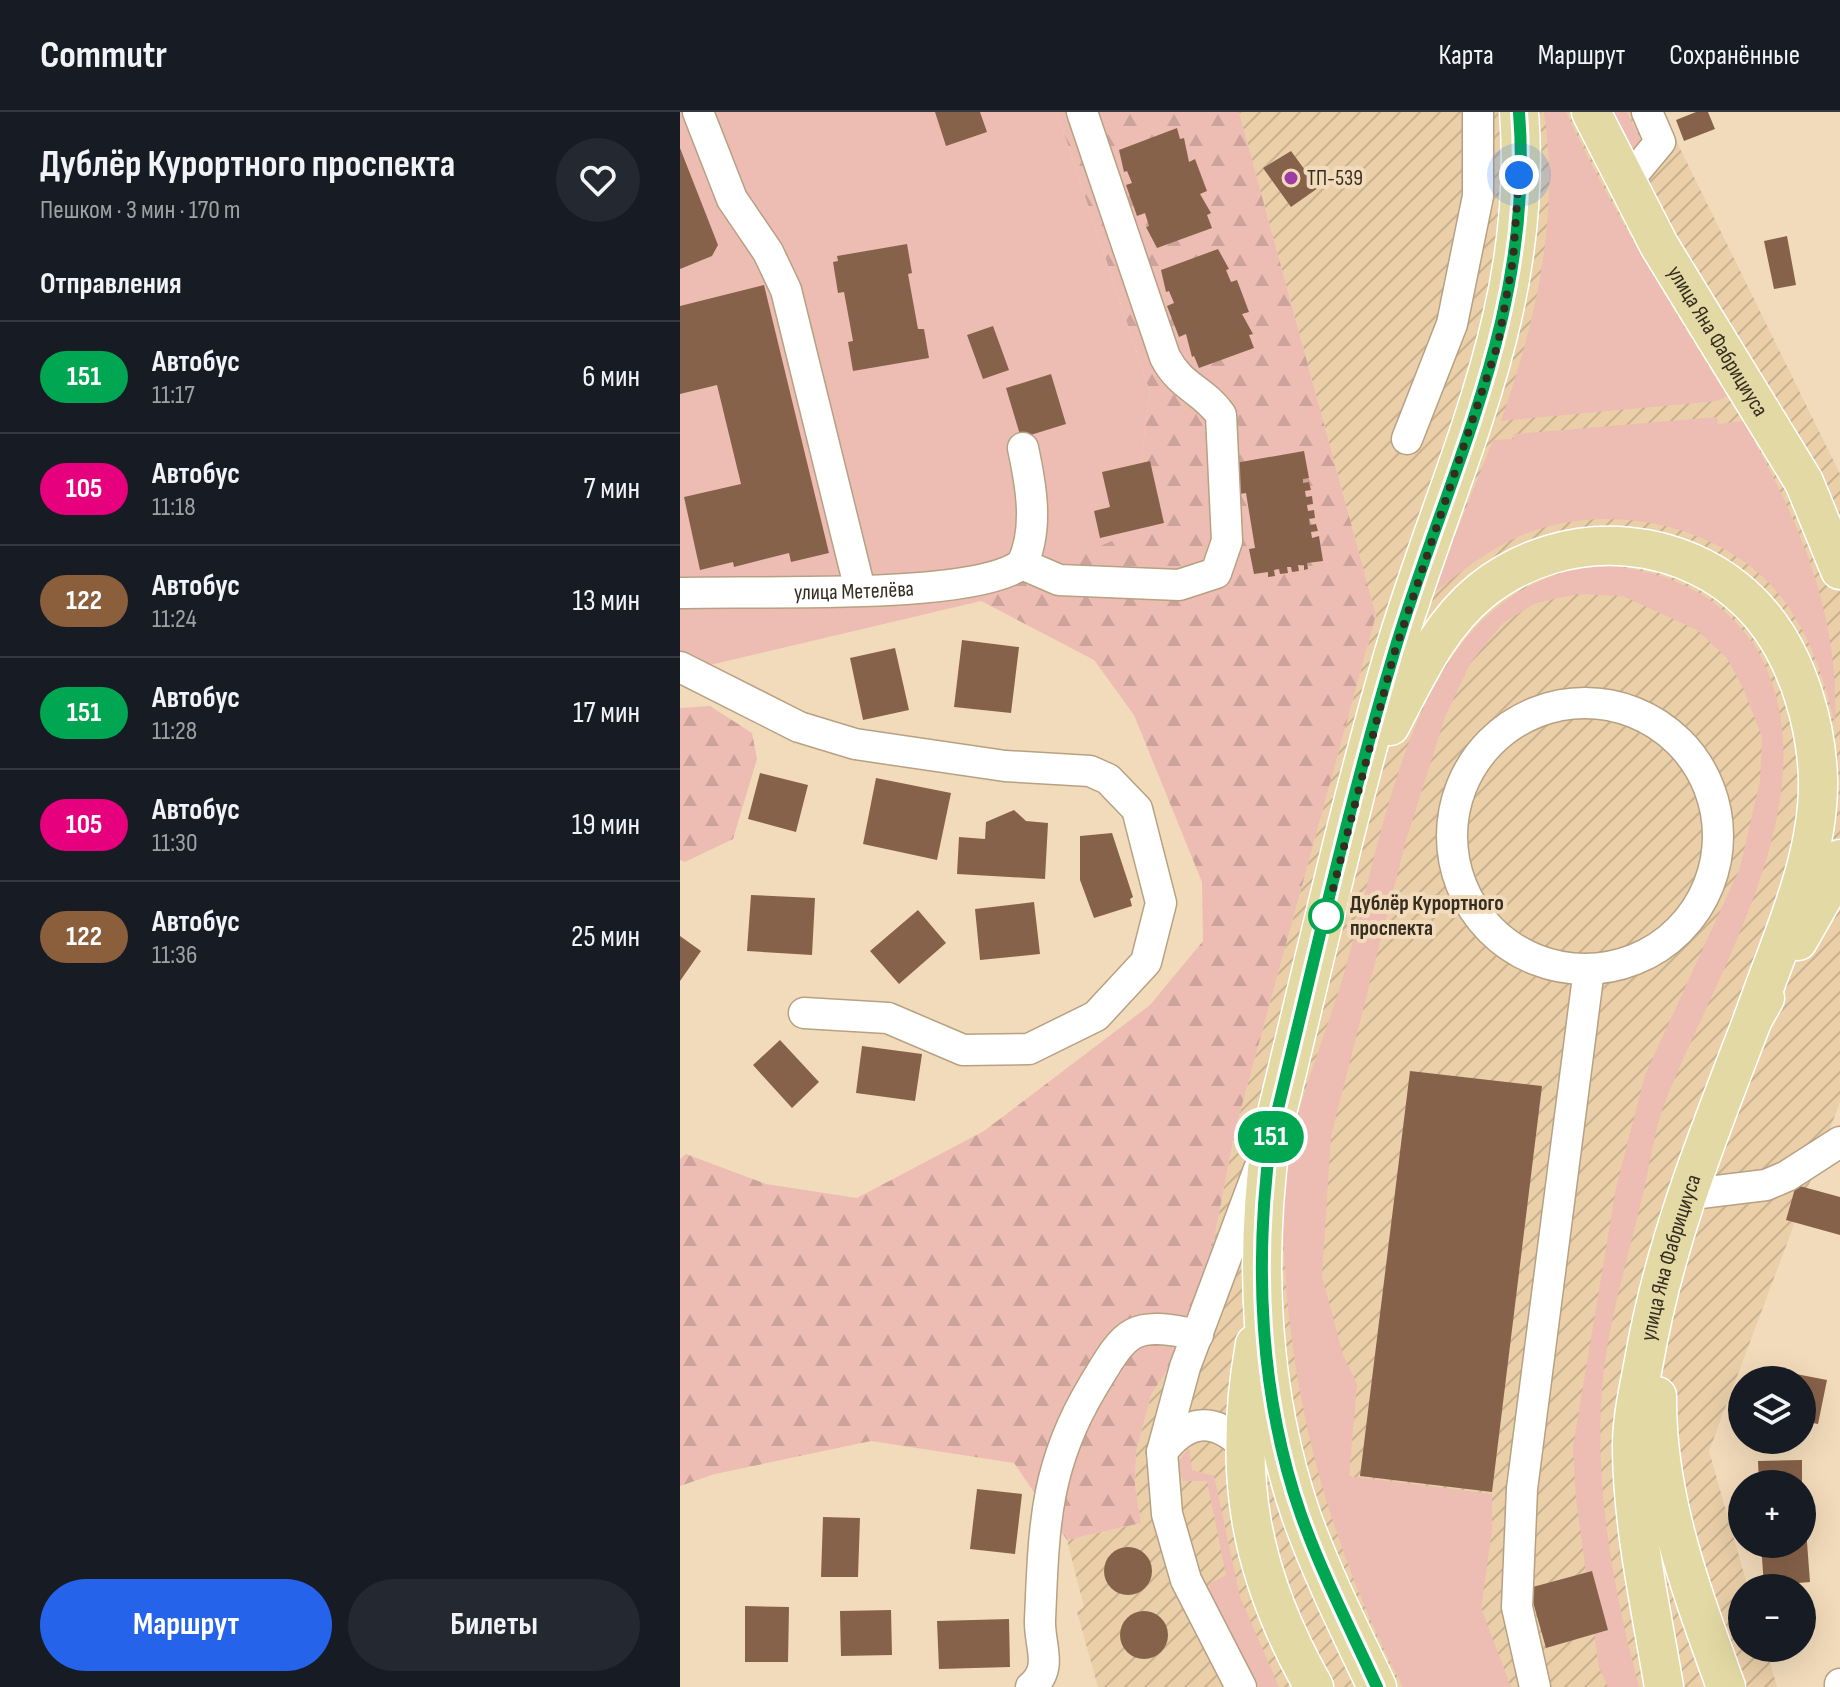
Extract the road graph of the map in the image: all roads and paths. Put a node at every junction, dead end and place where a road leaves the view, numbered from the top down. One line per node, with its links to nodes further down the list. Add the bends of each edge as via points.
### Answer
1 (698, 112): 12 (street, via 732,199 786,290)
2 (1082, 112): 11 (street, via 1165,357 1175,376 1212,401 1221,415 1227,541 1216,573 1179,585 1059,580)
3 (1478, 112): 8 (street, via 1478,196 1452,324)
4 (1519, 112): 15 (main road, via 1513,260 1498,344 1394,654)
5 (1591, 112): 7 (main road, улица Яна Фабрициуса)
6 (1647, 112): 7 (street, via 1660,142)
7 (1625, 184): 10 (main road, улица Яна Фабрициуса, via 1804,482)
8 (1407, 439)
9 (1023, 448): 11 (street, via 1032,499)
10 (1839, 562)
11 (1022, 564): 12 (street, улица Метелёва, via 995,577)
12 (860, 590): 13 (street, улица Метелёва)
13 (680, 593)
14 (680, 667): 18 (street, via 799,727 855,744 990,764 1090,771 1123,791 1137,809 1161,903 1146,962 1096,1016 1029,1049 963,1050 888,1018)
15 (1357, 789): 19 (main road, via 1445,628 1481,591 1520,566 1565,548 1604,544 1680,558 1711,574 1763,617 1784,647 1812,733 1818,780 1805,869); 20 (main road)
16 (1839, 869): 19 (main road, улица Яна Фабрициуса)
17 (1589, 969): 17 (street, via 1640,957 1683,926 1710,882 1718,831 1706,780 1676,738 1632,710 1581,702 1530,714 1487,745 1460,789 1452,840 1464,891 1494,933 1538,961); 32 (street, via 1522,1489 1517,1607)
18 (804, 1013)
19 (1753, 1019): 22 (main road, улица Яна Фабрициуса)
20 (1271, 1137): 24 (main road, via 1261,1207); 25 (street)
21 (1840, 1142): 22 (street, via 1766,1185)
22 (1684, 1195): 23 (main road, улица Яна Фабрициуса)
23 (1663, 1276): 33 (main road, улица Яна Фабрициуса, via 1648,1334 1632,1444 1636,1514); 34 (main road, via 1657,1434 1665,1487 1678,1554)
24 (1262, 1306): 26 (main road); 31 (main road, via 1278,1431 1301,1514)
25 (1198, 1335): 27 (street); 28 (street, via 1159,1326 1138,1329 1118,1347 1071,1422 1047,1498 1039,1631 1046,1666)
26 (1242, 1444): 27 (street, via 1225,1428 1211,1425 1188,1428); 30 (main road, via 1249,1512 1264,1578)
27 (1162, 1452): 29 (street, via 1167,1514 1186,1580)
28 (1031, 1687)
29 (1241, 1687)
30 (1314, 1687)
31 (1377, 1687)
32 (1535, 1687)
33 (1664, 1687)
34 (1726, 1687)

